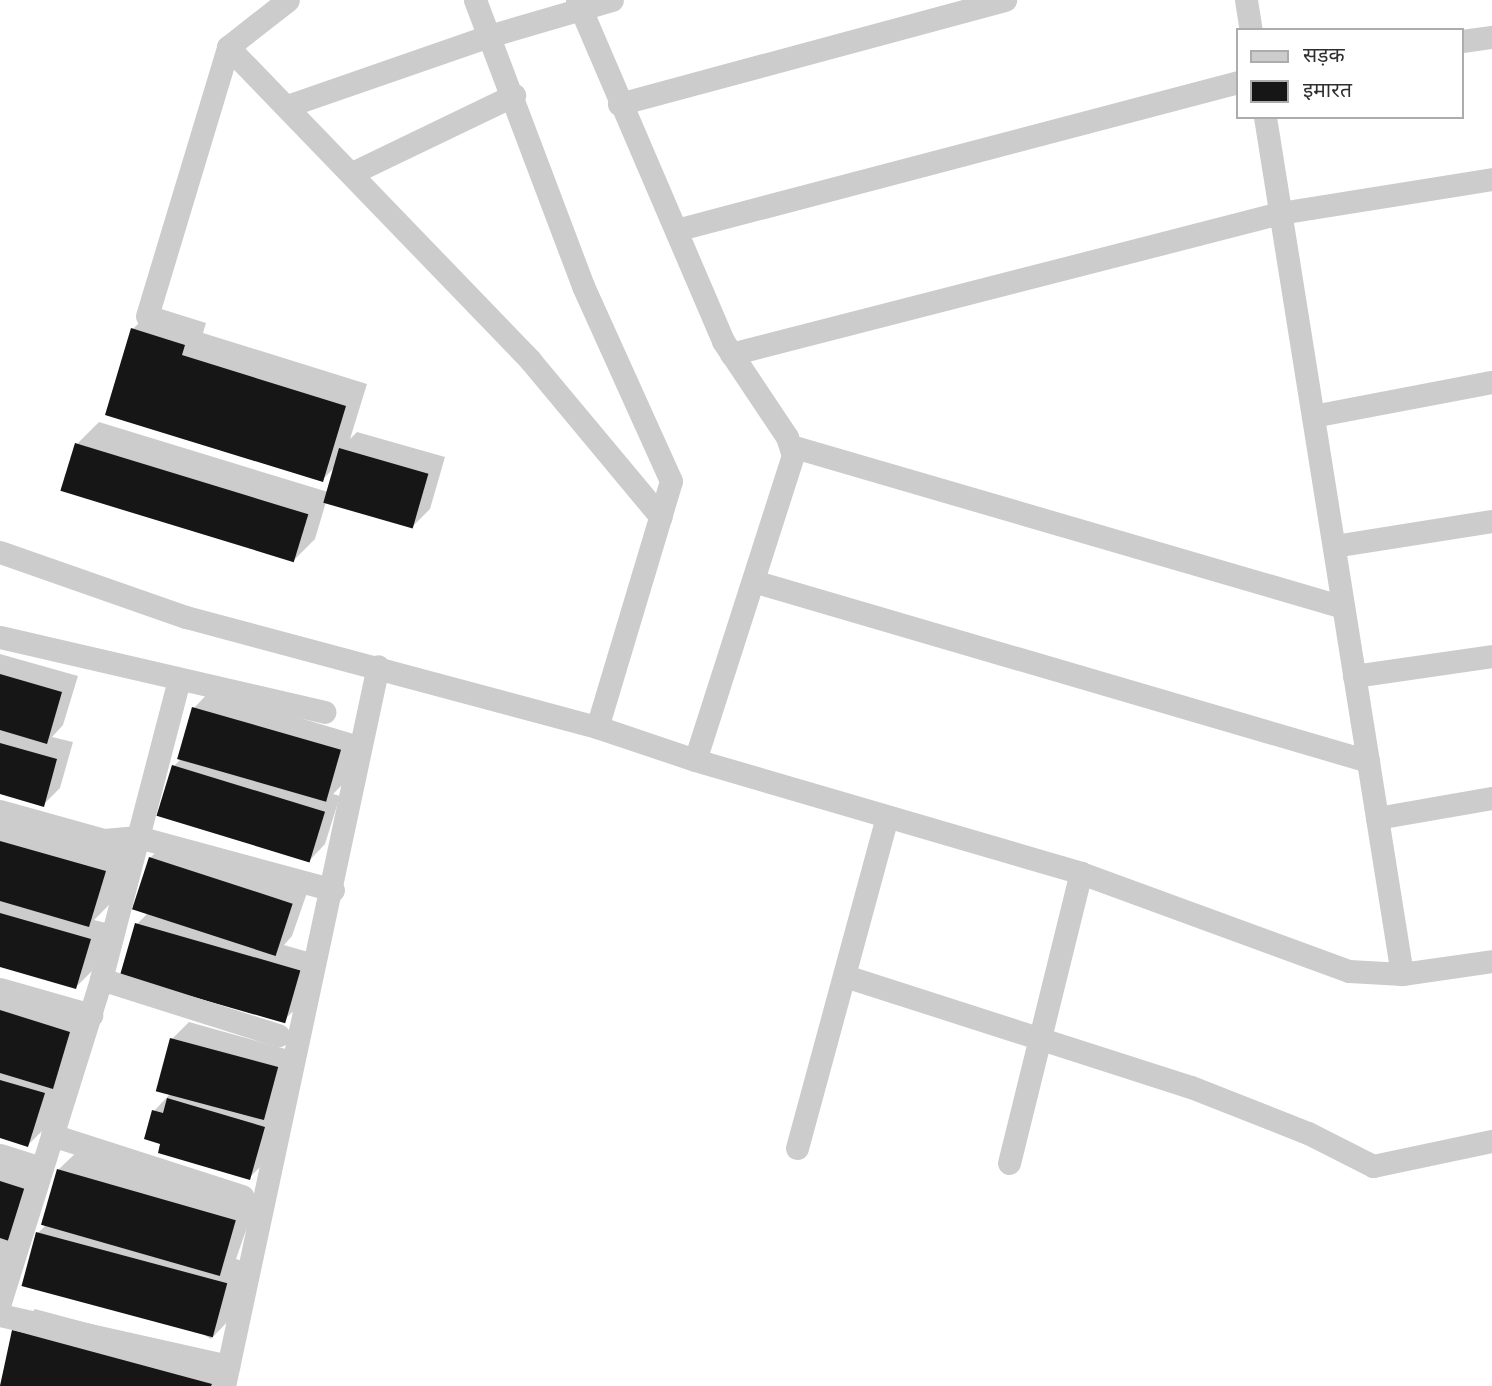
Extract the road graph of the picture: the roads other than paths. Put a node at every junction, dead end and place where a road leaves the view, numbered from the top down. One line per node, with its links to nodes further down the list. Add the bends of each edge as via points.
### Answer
1 (288, 0): 11 (street)
2 (475, 0): 8 (street)
3 (612, 0): 6 (street)
4 (1005, 0): 14 (street)
5 (1246, 0): 7 (street)
6 (579, 4): 8 (street); 14 (street)
7 (1251, 28)
8 (489, 36): 13 (street); 15 (street)
9 (1492, 37): 10 (street)
10 (1464, 41)
11 (228, 47): 15 (street); 21 (street)
12 (1236, 83): 20 (street)
13 (514, 96): 17 (street); 26 (street, via 583,286 667,466 671,481)
14 (619, 104): 20 (street)
15 (287, 106): 17 (street)
16 (1265, 119): 19 (street)
17 (352, 173): 26 (street, via 530,360)
18 (1492, 179): 19 (street)
19 (1280, 213): 22 (street); 24 (street)
20 (676, 230): 22 (street)
21 (147, 316)
22 (731, 354): 25 (street)
23 (1492, 382): 24 (street)
24 (1312, 416): 28 (street)
25 (791, 446): 30 (street, via 790,467); 31 (street)
26 (661, 517): 38 (street)
27 (1492, 522): 28 (street)
28 (1334, 546): 31 (street)
29 (0, 551): 34 (street, via 186,617)
30 (753, 581): 39 (street); 40 (street)
31 (1343, 607): 35 (street)
32 (0, 637): 36 (street)
33 (1492, 656): 35 (street)
34 (378, 666): 38 (street); 47 (street)
35 (1354, 676): 40 (street)
36 (179, 680): 37 (street); 45 (street)
37 (324, 712)
38 (597, 727): 39 (street)
39 (695, 760): 43 (street)
40 (1368, 761): 44 (street)
41 (1492, 798): 44 (street)
42 (0, 811): 45 (street, via 104,840)
43 (887, 817): 46 (street); 50 (street)
44 (1377, 818): 49 (street)
45 (138, 837): 47 (street); 51 (street)
46 (1081, 873): 49 (street, via 1349,971); 55 (street)
47 (332, 890): 65 (street)
48 (1492, 961): 49 (street)
49 (1402, 975)
50 (845, 976): 55 (street); 58 (street)
51 (101, 979): 53 (street); 54 (street)
52 (0, 989): 53 (street)
53 (91, 1016): 56 (street)
54 (278, 1035)
55 (1042, 1039): 57 (street, via 1191,1087 1308,1133 1373,1166); 60 (street)
56 (52, 1135): 61 (street); 62 (street)
57 (1491, 1146)
58 (797, 1148)
59 (0, 1155): 61 (street)
60 (1009, 1163)
61 (41, 1168): 63 (street)
62 (242, 1196)
63 (0, 1302)
64 (0, 1315): 65 (street)
65 (226, 1376)

